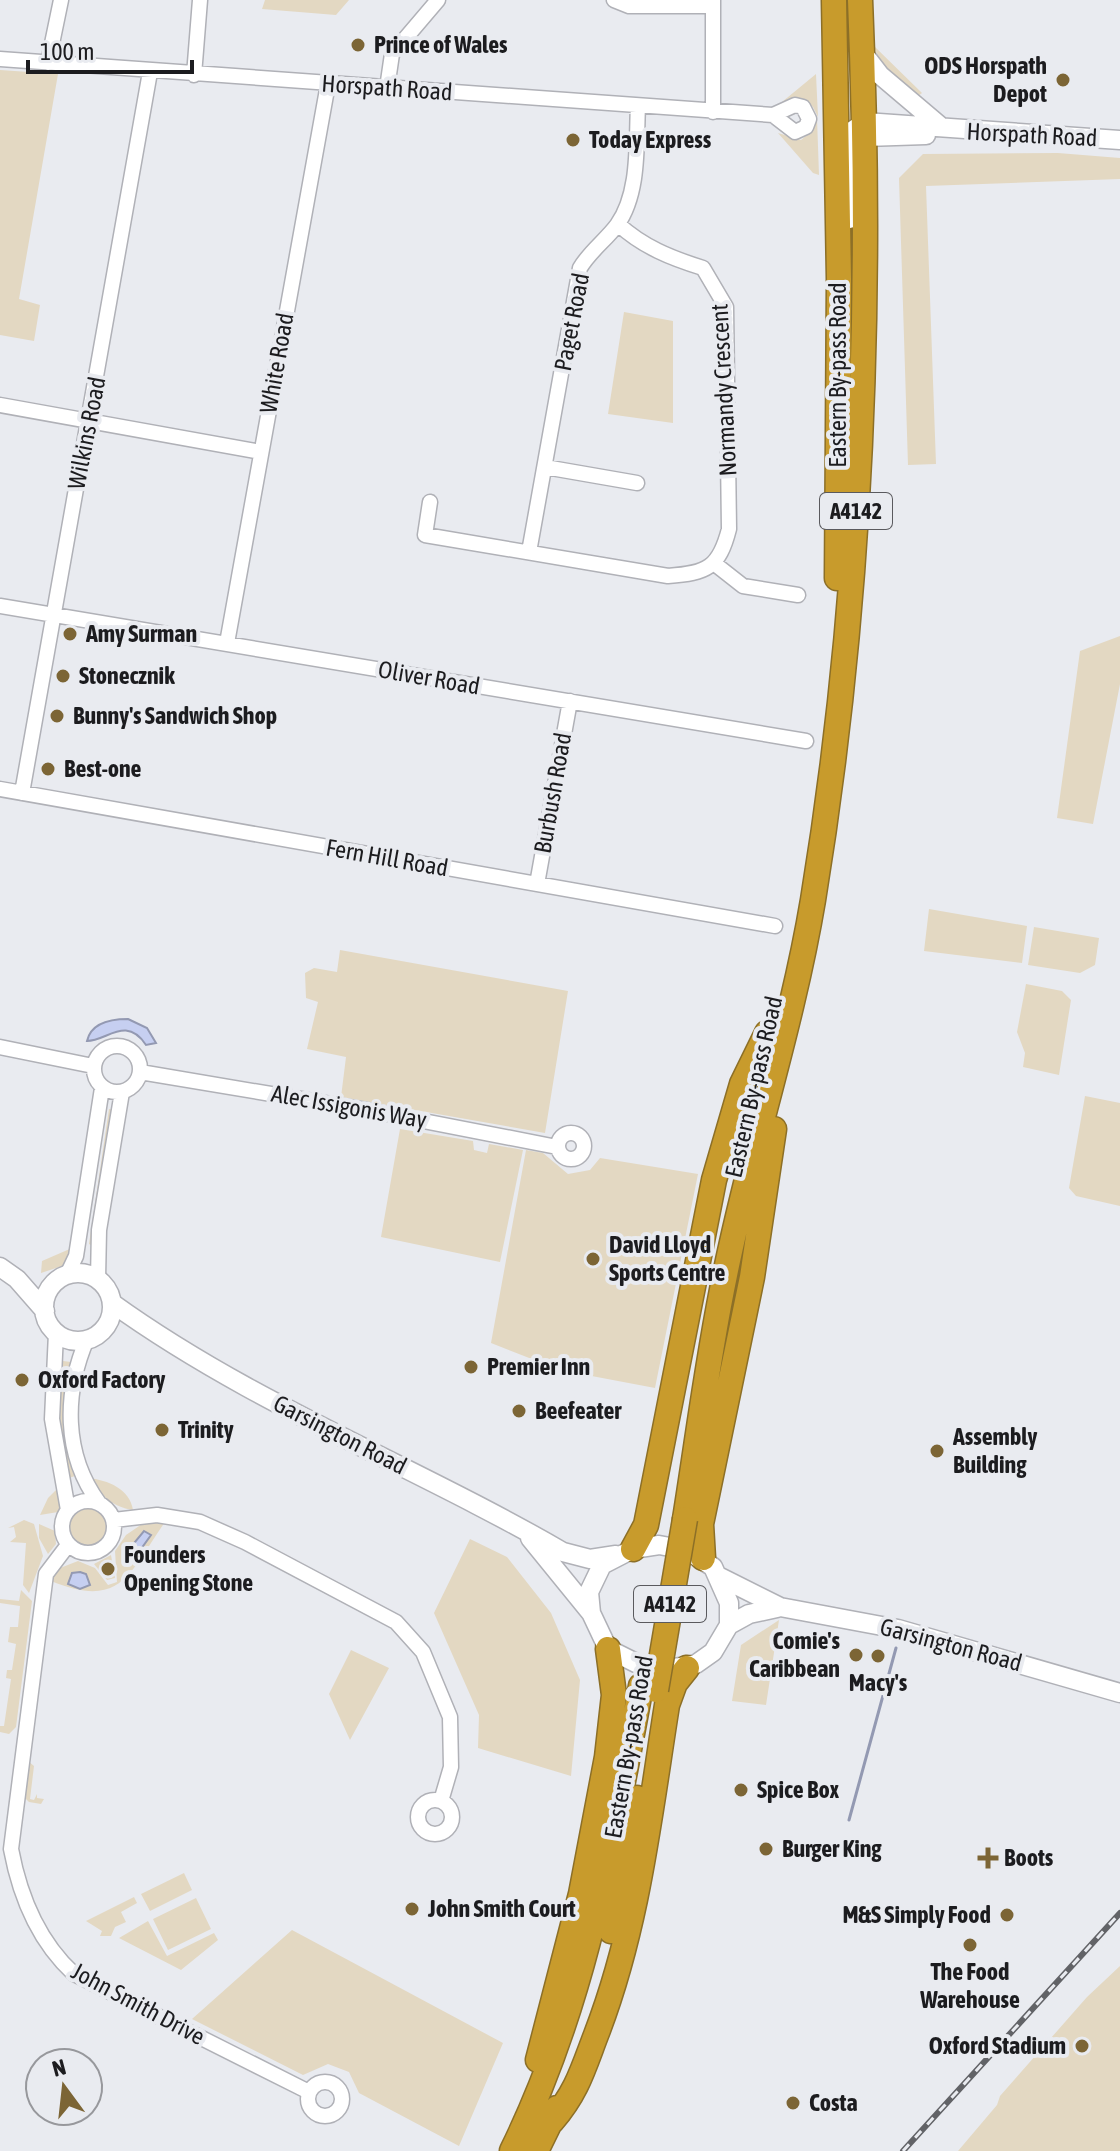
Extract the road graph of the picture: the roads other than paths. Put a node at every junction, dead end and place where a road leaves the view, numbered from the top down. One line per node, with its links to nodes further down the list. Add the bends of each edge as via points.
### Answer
1 (61, 0): 10 (street)
2 (200, 0): 12 (street)
3 (438, 0): 14 (street, via 392,54)
4 (614, 0): 7 (street, via 629,6)
5 (834, 0): 18 (highway, Eastern By-pass Road / A4142)
6 (860, 0): 8 (highway, Eastern By-pass Road / A4142)
7 (713, 3): 16 (street)
8 (863, 53): 18 (highway, Eastern By-pass Road / A4142); 19 (main road, via 880,75)
9 (0, 59): 10 (street, Horspath Road)
10 (48, 63): 11 (street, Horspath Road)
11 (150, 72): 12 (street, Horspath Road); 23 (street, Wilkins Road)
12 (194, 75): 13 (street, Horspath Road)
13 (328, 84): 14 (street, Horspath Road); 24 (street, White Road)
14 (387, 88): 15 (street, Horspath Road)
15 (638, 106): 16 (street, Horspath Road); 21 (street, Paget Road, via 634,177)
16 (713, 112): 17 (street, Horspath Road)
17 (773, 115)
18 (854, 128): 19 (main road, Horspath Road, via 923,136); 39 (highway, Eastern By-pass Road / A4142, via 866,367 849,629); 41 (highway, Eastern By-pass Road / A4142, via 839,279 837,587 826,709 797,908)
19 (944, 130): 20 (main road, Horspath Road)
20 (1120, 140)
21 (618, 224): 25 (street, Paget Road, via 580,268); 29 (street, Normandy Crescent, via 646,245 703,268 726,307 729,529)
22 (0, 405): 23 (street)
23 (89, 421): 24 (street); 32 (street, Wilkins Road)
24 (261, 452): 33 (street, White Road)
25 (545, 467): 26 (street); 28 (street, Paget Road)
26 (637, 483)
27 (430, 502): 28 (street, via 419,534)
28 (529, 552): 29 (street, via 668,576 693,574)
29 (715, 564): 30 (street, via 743,586)
30 (798, 595)
31 (0, 606): 32 (street, Oliver Road)
32 (52, 615): 33 (street, Oliver Road); 37 (street, Wilkins Road)
33 (227, 643): 34 (street, Oliver Road)
34 (570, 701): 35 (street, Oliver Road); 38 (street, Burbush Road)
35 (806, 741)
36 (0, 789): 37 (street, Fern Hill Road)
37 (22, 793): 38 (street, Fern Hill Road)
38 (537, 884): 40 (street, Fern Hill Road)
39 (812, 906): 60 (highway, Eastern By-pass Road / A4142, via 725,1276); 65 (highway, via 752,1277 701,1524)
40 (775, 926)
41 (767, 1033): 60 (highway, Eastern By-pass Road / A4142, via 710,1273); 64 (highway, via 742,1084 714,1180 646,1525)
42 (0, 1047): 43 (street)
43 (93, 1066): 44 (street, via 100,1053 120,1046 133,1052); 45 (street)
44 (140, 1072): 46 (street, via 134,1085); 47 (street, Alec Issigonis Way)
45 (102, 1088): 46 (street); 49 (street, via 76,1256)
46 (122, 1092): 51 (street, via 99,1230)
47 (557, 1147)
48 (0, 1267): 50 (main road)
49 (67, 1275): 51 (main road); 52 (main road)
50 (17, 1279): 52 (main road); 54 (main road)
51 (98, 1279): 53 (main road)
52 (51, 1287): 54 (main road)
53 (112, 1303): 56 (main road, via 110,1320); 57 (main road)
54 (45, 1311): 55 (main road)
55 (56, 1333): 56 (main road, via 68,1339); 59 (street, via 52,1419)
56 (95, 1335): 57 (main road, via 126,1328); 58 (street, via 76,1369 70,1430 82,1476)
57 (162, 1339): 62 (main road, Garsington Road)
58 (99, 1503): 59 (street, via 80,1502); 61 (street)
59 (68, 1510): 63 (street, via 61,1529)
60 (677, 1518): 75 (highway, Eastern By-pass Road / A4142, bridge, via 618,1905 598,1985)
61 (114, 1520): 63 (street, via 113,1538 102,1550 87,1553); 73 (street, via 157,1515 200,1522 396,1622 423,1652 450,1717 451,1767)
62 (520, 1527): 64 (main road, Garsington Road, via 563,1552 590,1559); 68 (main road)
63 (68, 1545): 74 (street, John Smith Drive, via 46,1574 11,1849 37,1928 52,1954 74,1974)
64 (625, 1552): 65 (main road, via 659,1545); 68 (main road, via 593,1577)
65 (703, 1558): 66 (main road)
66 (720, 1577): 67 (main road); 69 (main road, via 729,1603)
67 (780, 1607): 69 (main road); 72 (main road, Garsington Road, via 910,1632)
68 (591, 1613): 70 (main road)
69 (729, 1625): 71 (main road, via 713,1652)
70 (608, 1649): 71 (main road, via 636,1663); 75 (highway, via 614,1695 607,1757 581,1894 531,2089)
71 (687, 1668): 75 (highway, via 667,1705 641,1881 619,1964 572,2098)
72 (1120, 1693)
73 (441, 1801)
74 (309, 2092)
75 (542, 2115): 76 (highway, Eastern By-pass Road / A4142); 77 (highway, Eastern By-pass Road / A4142)
76 (512, 2151)
77 (536, 2151)

